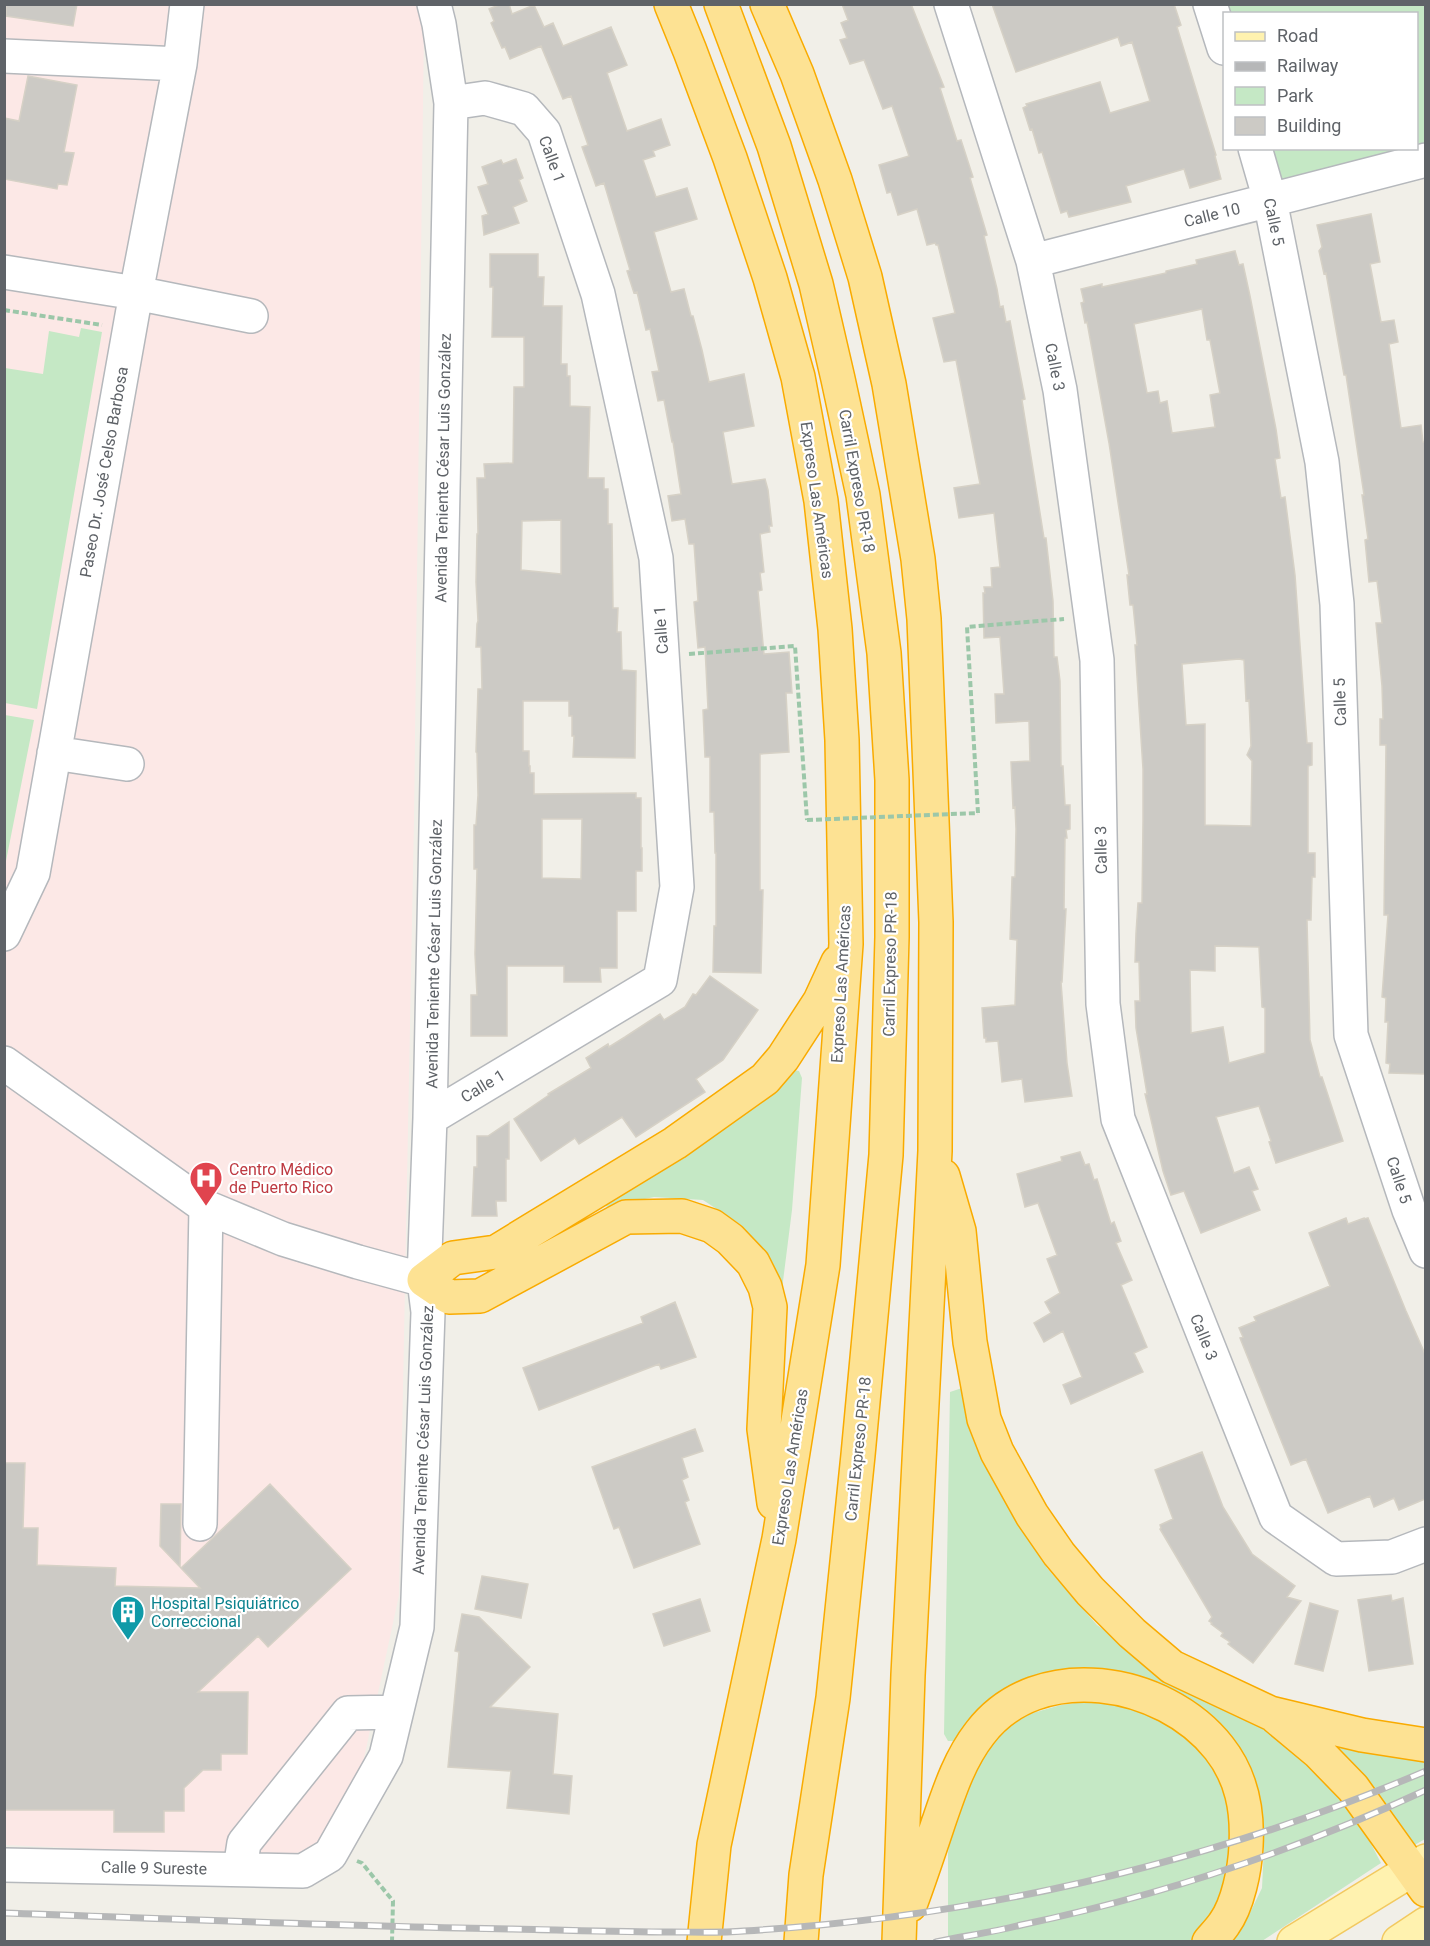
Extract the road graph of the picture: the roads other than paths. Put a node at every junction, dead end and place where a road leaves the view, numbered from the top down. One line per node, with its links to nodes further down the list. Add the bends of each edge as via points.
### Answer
1 (187, 4): 10 (street, Paseo Dr. José Celso Barbosa)
2 (434, 4): 11 (street, Avenida Teniente César Luis González)
3 (671, 4): 22 (highway, Expreso Las Américas, via 730,158 798,377 821,501 835,629 842,740)
4 (721, 4): 45 (highway, Carril Expreso PR-18, via 774,146 816,284 838,379 863,495 880,619 892,780 886,1155 833,1698)
5 (767, 4): 25 (highway, via 797,74 865,277 889,384 918,559 924,619 936,922)
6 (951, 4): 15 (street, Calle 3)
7 (1210, 4): 8 (street)
8 (1223, 45)
9 (4, 57): 10 (street)
10 (180, 64): 17 (street, Paseo Dr. José Celso Barbosa)
11 (451, 104): 24 (street, Avenida Teniente César Luis González); 24 (street, Calle 1, via 485,98 524,109 544,132 598,294 656,558 677,887 660,980)
12 (1256, 150): 14 (street, Calle 5)
13 (1425, 160): 14 (street, Calle 10)
14 (1270, 200): 15 (street, Calle 10); 27 (street, Calle 5, via 1322,462 1337,604 1351,1035)
15 (1032, 261): 32 (street, Calle 3, via 1060,390 1097,660 1103,1004 1118,1119 1276,1517 1336,1559 1392,1557)
16 (4, 272): 17 (street)
17 (136, 293): 18 (street); 19 (street, Paseo Dr. José Celso Barbosa)
18 (251, 316)
19 (54, 753): 20 (street); 21 (street, Paseo Dr. José Celso Barbosa, via 33,873)
20 (127, 764)
21 (4, 934)
22 (846, 944): 29 (highway, via 820,1001 765,1079 675,1143 496,1252 453,1258); 31 (highway, Expreso Las Américas, via 823,1265)
23 (4, 1063): 26 (street)
24 (430, 1118): 29 (street, Avenida Teniente César Luis González)
25 (935, 1151): 34 (highway, via 959,1231 970,1342 984,1419 997,1452 1032,1515 1090,1591 1172,1667); 42 (highway, via 908,1675)
26 (206, 1207): 29 (street, via 283,1239); 30 (street)
27 (1417, 1207): 28 (street, Calle 5)
28 (1425, 1251)
29 (424, 1280): 31 (highway, via 449,1297 480,1296 626,1217 682,1216 712,1226 730,1239 753,1263 770,1307 764,1429); 33 (street, Avenida Teniente César Luis González, via 428,1312 417,1627)
30 (200, 1524)
31 (779, 1539): 36 (highway, Expreso Las Américas)
32 (1425, 1544)
33 (396, 1712): 37 (street, Avenida Teniente César Luis González, via 386,1756); 39 (street, via 348,1713 244,1842)
34 (1270, 1713): 35 (highway); 40 (highway, via 1318,1752 1353,1788)
35 (1425, 1745)
36 (714, 1845): 43 (highway); 44 (highway, Expreso Las Américas)
37 (316, 1863): 39 (street, Calle 9 Sureste, via 273,1872)
38 (4, 1865): 39 (street, Calle 9 Sureste)
39 (240, 1869)
40 (1420, 1873): 47 (main road)
41 (1425, 1924): 48 (main road)
42 (899, 1940): 46 (highway, via 962,1760 981,1732 1003,1710 1030,1695 1095,1684 1130,1690 1169,1705 1219,1748 1235,1776 1244,1800 1246,1857 1238,1893 1225,1923)
43 (681, 1941)
44 (704, 1941)
45 (801, 1941)
46 (1209, 1941)
47 (1294, 1941)
48 (1399, 1941)

